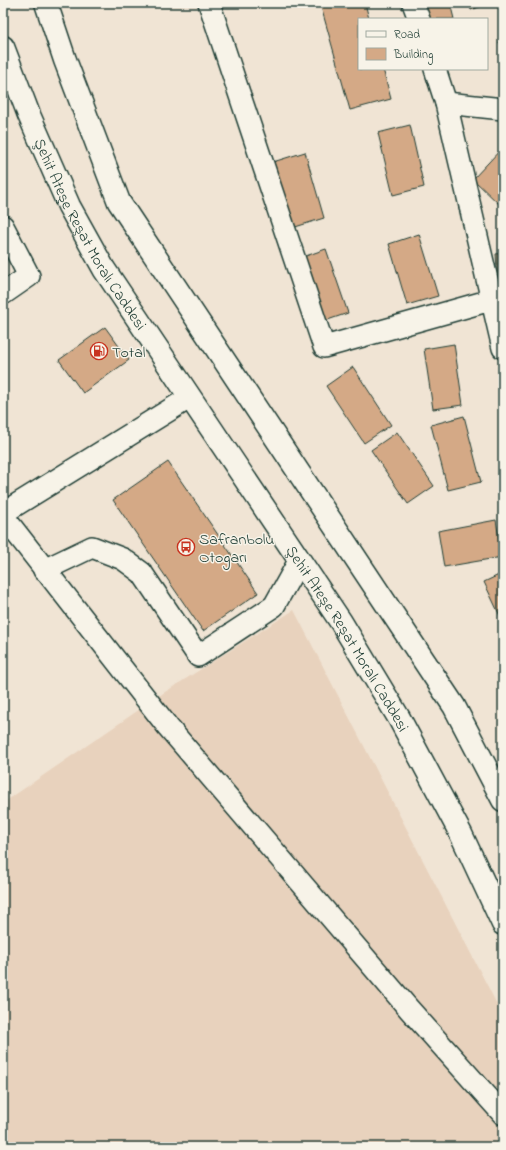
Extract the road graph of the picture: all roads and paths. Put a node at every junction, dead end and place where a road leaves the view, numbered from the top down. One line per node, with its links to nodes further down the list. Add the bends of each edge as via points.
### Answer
1 (46, 3): 17 (main road, via 119,202 454,706)
2 (209, 3): 11 (street, via 324,347)
3 (413, 3): 4 (street)
4 (419, 18)
5 (3, 47): 13 (main road, Şehit Ateşe Reşat Moralı Caddesi, via 69,206 104,269)
6 (435, 70): 7 (street)
7 (446, 103): 8 (street); 11 (street)
8 (503, 110)
9 (3, 226): 10 (street, via 29,276)
10 (3, 294)
11 (491, 300): 12 (street)
12 (503, 348)
13 (189, 398): 14 (street); 15 (main road, Şehit Ateşe Reşat Moralı Caddesi)
14 (3, 515): 16 (street)
15 (299, 561): 16 (street, via 274,606 198,656 142,573 123,559 92,547); 18 (main road, Şehit Ateşe Reşat Moralı Caddesi, via 341,622 399,718 462,834)
16 (44, 570): 19 (street, via 168,727 409,1009)
17 (503, 800)
18 (503, 924)
19 (503, 1114)

